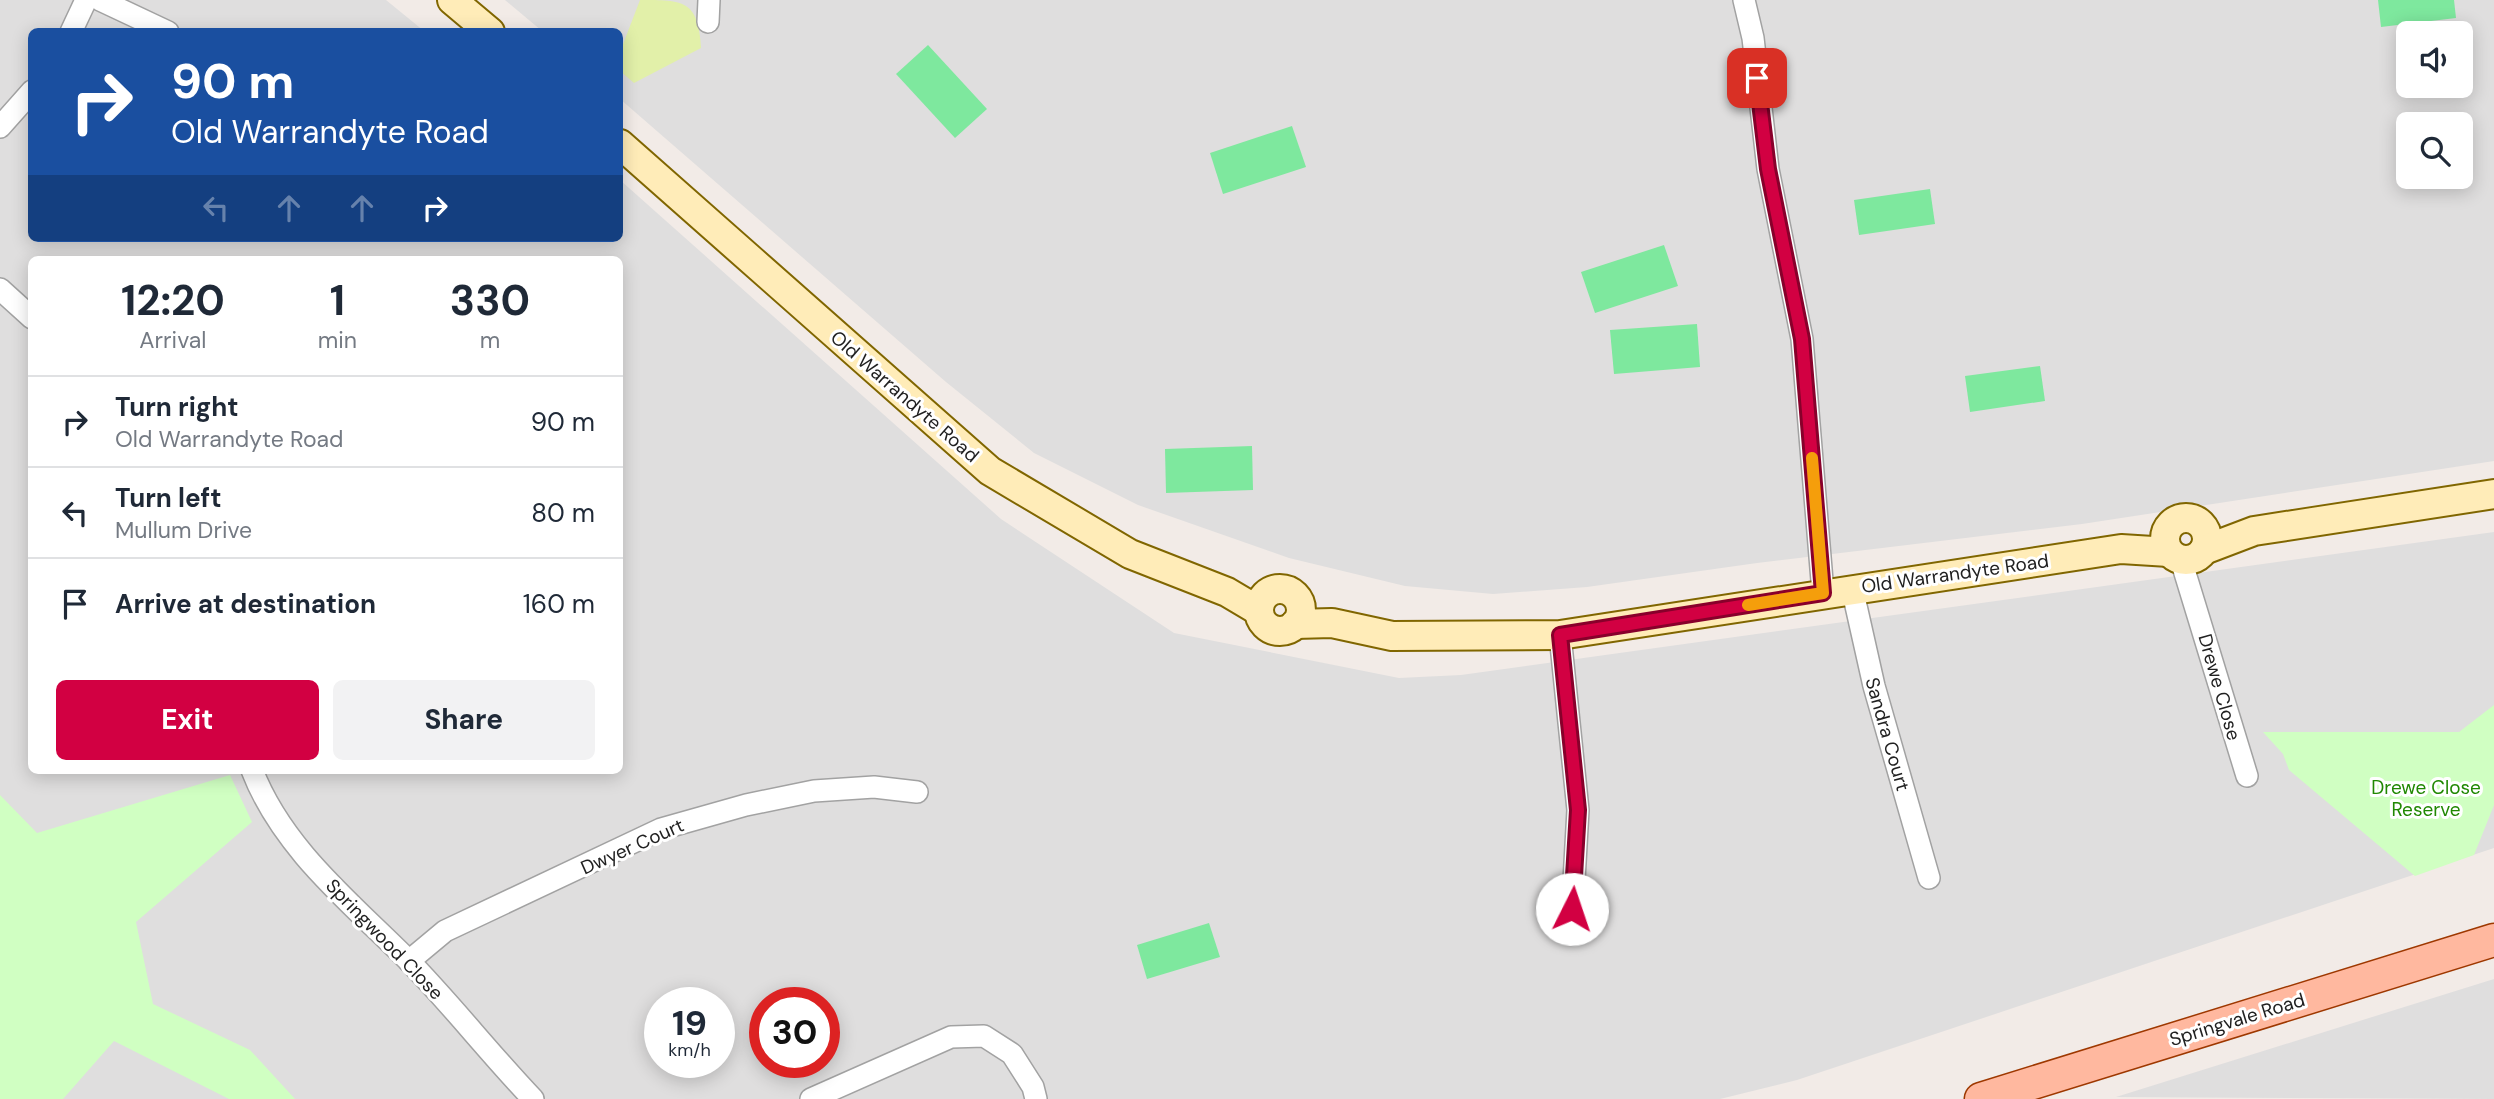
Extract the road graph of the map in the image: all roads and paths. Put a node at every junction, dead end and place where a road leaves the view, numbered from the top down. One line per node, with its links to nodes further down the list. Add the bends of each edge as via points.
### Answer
1 (86, 0): 7 (street)
2 (100, 0): 8 (street)
3 (452, 0): 9 (main road)
4 (709, 0): 6 (street)
5 (1745, 0): 18 (street, via 1768,169 1802,339)
6 (708, 22)
7 (73, 28)
8 (160, 28)
9 (485, 28)
10 (28, 96): 11 (street)
11 (0, 127)
12 (623, 147): 19 (main road, Old Warrandyte Road, via 990,471 1130,554 1227,592)
13 (0, 289): 14 (street)
14 (28, 314)
15 (2494, 494): 16 (main road)
16 (2187, 545): 17 (main road, Old Warrandyte Road); 23 (street, Drewe Close, via 2195,597)
17 (1852, 588): 18 (main road, Old Warrandyte Road); 25 (street, Sandra Court, via 1871,675)
18 (1823, 593): 21 (main road, Old Warrandyte Road)
19 (1263, 601): 20 (main road, Old Warrandyte Road, via 1286,589); 20 (main road, Old Warrandyte Road, via 1263,623 1274,630 1285,630)
20 (1297, 613): 21 (main road, Old Warrandyte Road, via 1392,636)
21 (1560, 635): 26 (street, via 1578,810)
22 (253, 774): 28 (street, Springwood Close, via 284,831 349,905)
23 (2247, 776)
24 (917, 792): 28 (street, Dwyer Court, via 874,787 814,791 661,829 446,931)
25 (1929, 877)
26 (1571, 933)
27 (2494, 940): 29 (main road, Springvale Road)
28 (409, 961): 30 (street, Springwood Close)
29 (2052, 1087): 33 (main road, Springvale Road)
30 (533, 1099)
31 (811, 1099): 32 (street, via 951,1037 984,1036 1012,1054)
32 (1036, 1099)
33 (1981, 1099)

